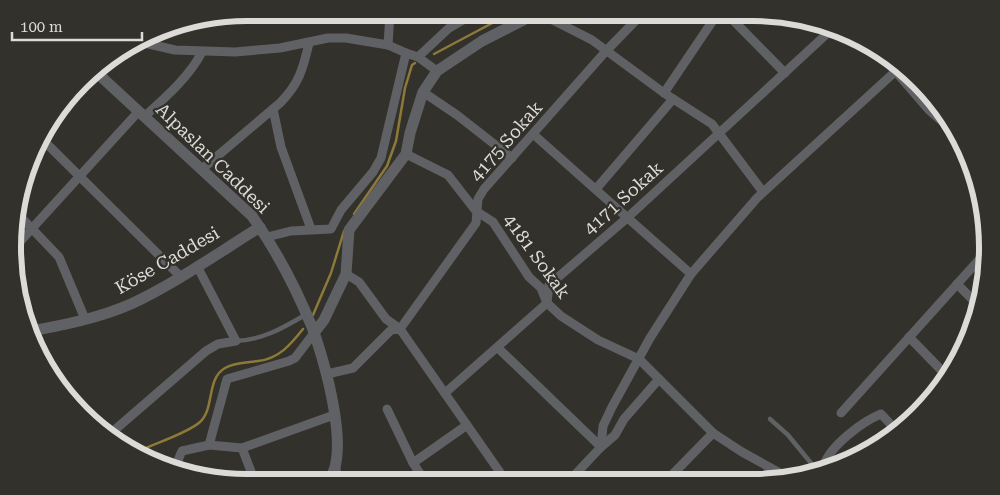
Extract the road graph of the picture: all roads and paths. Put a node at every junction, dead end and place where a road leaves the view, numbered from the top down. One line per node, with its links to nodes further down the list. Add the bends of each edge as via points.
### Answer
1 (390, 21): 11 (street)
2 (461, 21): 15 (street)
3 (522, 21): 16 (street, via 482,41)
4 (554, 21): 12 (street, via 592,40)
5 (635, 21): 12 (street, 4175 Sokak)
6 (713, 21): 21 (street)
7 (734, 21): 18 (street)
8 (826, 33): 18 (street, 4171 Sokak)
9 (309, 43): 11 (street, via 346,38); 13 (street, via 257,51); 23 (street, via 300,77 291,92)
10 (149, 44): 13 (street)
11 (388, 45): 14 (street)
12 (606, 51): 21 (street); 25 (street, 4175 Sokak)
13 (202, 52): 24 (street, via 166,96)
14 (406, 54): 15 (street); 39 (street, via 381,158 341,210 331,229)
15 (418, 57): 16 (street)
16 (437, 71): 20 (street)
17 (895, 72): 33 (street)
18 (785, 73): 26 (street, 4171 Sokak)
19 (100, 76): 24 (street, Alpaslan Caddesi)
20 (423, 92): 28 (street); 29 (street)
21 (664, 93): 22 (street)
22 (673, 99): 26 (street, via 712,124); 32 (street)
23 (273, 109): 30 (street); 39 (street, via 281,146)
24 (142, 114): 30 (street, Alpaslan Caddesi); 31 (street)
25 (533, 134): 29 (street, 4175 Sokak); 32 (street)
26 (719, 134): 33 (street); 35 (street, 4171 Sokak)
27 (47, 144): 31 (street)
28 (406, 154): 34 (street, 4181 Sokak, via 448,175); 44 (street, via 349,230)
29 (512, 158): 34 (street, 4175 Sokak, via 484,189)
30 (202, 169): 38 (street, Alpaslan Caddesi)
31 (80, 176): 37 (street); 46 (street)
32 (596, 189): 35 (street)
33 (763, 192): 45 (street)
34 (476, 211): 49 (street, 4181 Sokak, via 493,222 529,278 541,288); 52 (street, 4175 Sokak, via 476,223)
35 (627, 218): 45 (street); 49 (street, 4171 Sokak, via 549,285)
36 (23, 219): 37 (street)
37 (32, 227): 41 (street); 51 (street, via 60,257)
38 (260, 227): 40 (street, Alpaslan Caddesi); 43 (street, Köse Caddesi)
39 (311, 229): 40 (street)
40 (267, 237): 50 (street, Alpaslan Caddesi)
41 (22, 239)
42 (978, 261): 47 (street)
43 (197, 266): 46 (street, Köse Caddesi); 56 (street)
44 (346, 274): 52 (street, via 359,282 386,319); 54 (street, via 333,304)
45 (691, 274): 58 (street)
46 (180, 276): 51 (street, Köse Caddesi, via 132,303)
47 (957, 284): 48 (street); 55 (street)
48 (972, 300)
49 (547, 303): 57 (street, 4171 Sokak); 58 (street, 4181 Sokak, via 574,326)
50 (306, 314): 54 (street, Alpaslan Caddesi); 56 (lane, via 278,330 250,340)
51 (85, 319): 53 (street, Köse Caddesi)
52 (400, 329): 60 (street, 4175 Sokak, via 391,330 354,368); 62 (street)
53 (37, 331)
54 (314, 333): 60 (street, Alpaslan Caddesi); 71 (street, via 295,358 227,379)
55 (909, 337): 59 (street); 64 (street)
56 (236, 341): 69 (street, via 218,344 206,351)
57 (498, 348): 62 (street, 4171 Sokak); 72 (street)
58 (639, 359): 61 (street, 4181 Sokak); 72 (street, via 603,426)
59 (942, 371)
60 (327, 374): 65 (street, Alpaslan Caddesi)
61 (659, 379): 70 (street, 4181 Sokak); 72 (street, via 624,419 615,435)
62 (445, 393): 68 (street)
63 (387, 409): 76 (street)
64 (841, 413)
65 (334, 415): 73 (street); 78 (street, Alpaslan Caddesi, via 338,443)
66 (770, 419): 77 (lane)
67 (892, 425): 75 (street, via 881,414 867,419 838,445)
68 (467, 426): 76 (street); 85 (street)
69 (114, 430)
70 (712, 433): 79 (street, 4181 Sokak); 80 (street)
71 (209, 444): 73 (street); 74 (street, via 182,451)
72 (601, 447): 86 (street)
73 (242, 448): 81 (street)
74 (176, 462)
75 (825, 462)
76 (413, 463): 84 (street)
77 (813, 465)
78 (336, 467): 82 (street, Alpaslan Caddesi); 83 (street)
79 (779, 472)
80 (674, 473)
81 (252, 474)
82 (333, 474)
83 (336, 474)
84 (420, 474)
85 (501, 474)
86 (577, 474)

